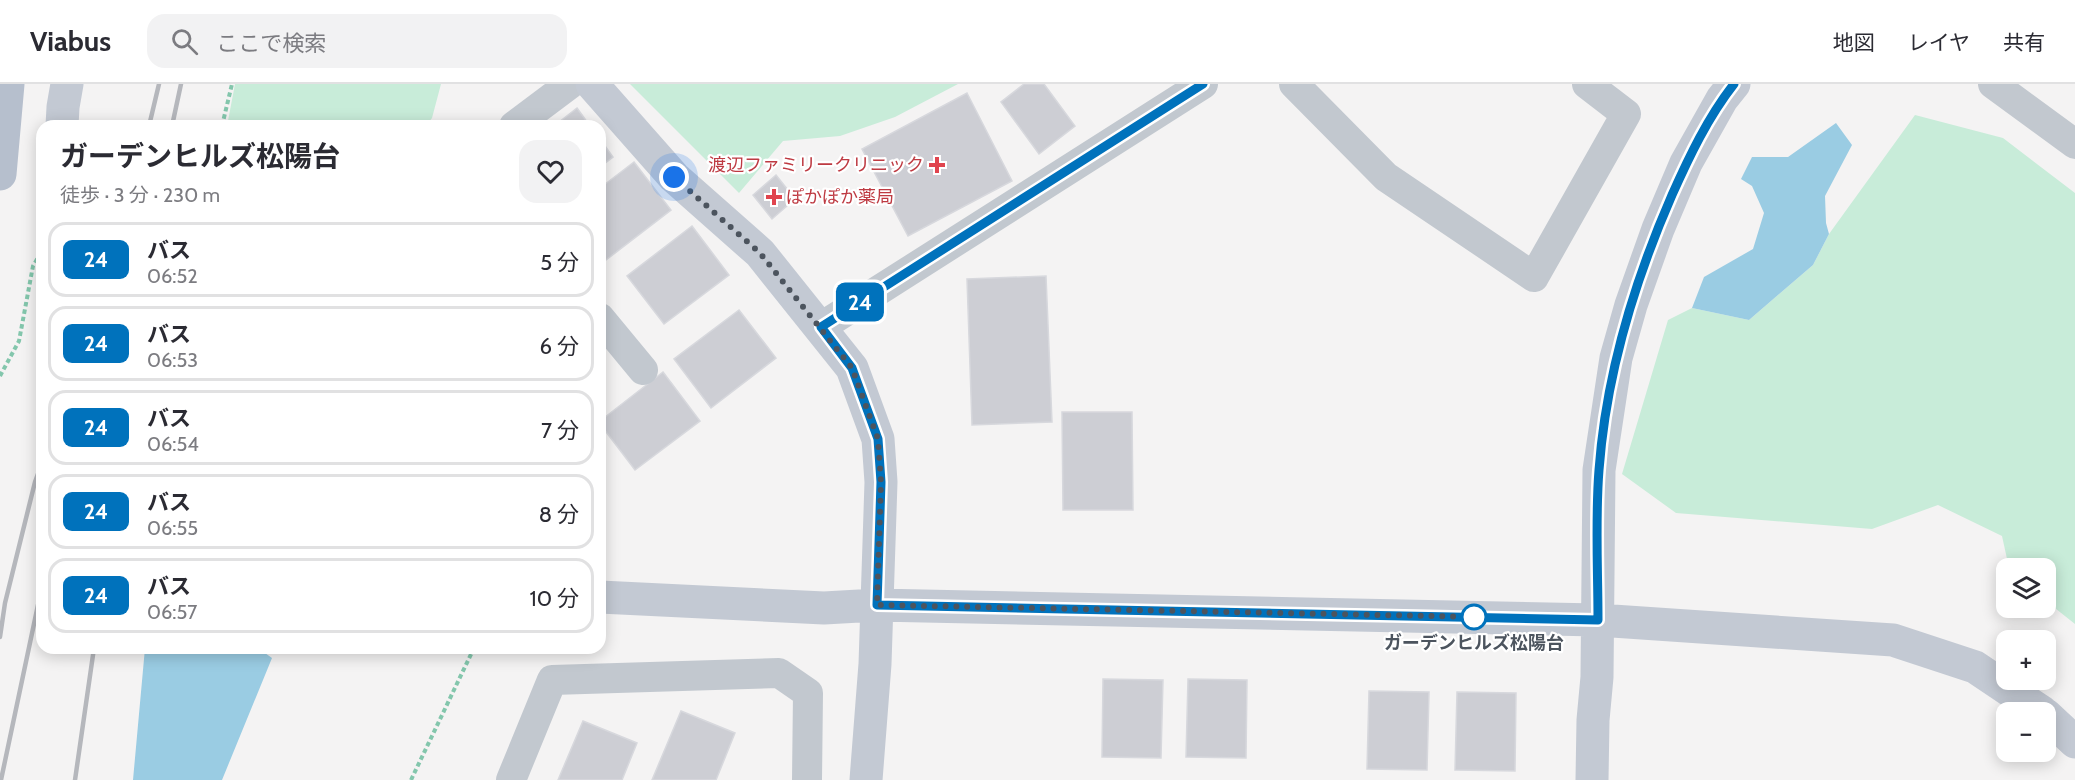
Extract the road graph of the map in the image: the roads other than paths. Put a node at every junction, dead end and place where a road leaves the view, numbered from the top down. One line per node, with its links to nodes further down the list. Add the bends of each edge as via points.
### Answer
1 (9, 84): 13 (main road)
2 (67, 84): 10 (street)
3 (570, 84): 11 (street)
4 (592, 84): 15 (street, via 674,177 760,253)
5 (1203, 84): 15 (street)
6 (1293, 84): 7 (street, via 1386,177 1534,277 1626,114)
7 (1587, 84)
8 (1734, 84): 19 (street, via 1686,164 1658,229 1616,358 1599,470)
9 (1994, 84): 12 (street)
10 (62, 120)
11 (522, 120)
12 (2075, 144)
13 (0, 174)
14 (606, 325): 16 (street)
15 (821, 327): 18 (street, via 852,368 878,439 881,482)
16 (643, 370)
17 (606, 597): 18 (street, via 824,608)
18 (877, 605): 19 (street); 25 (street)
19 (1598, 620): 20 (street, via 1893,640 1975,667); 26 (street)
20 (2027, 702)
21 (2056, 724): 22 (street)
22 (2075, 742)
23 (511, 780): 24 (street, via 552,680 779,673 808,693)
24 (807, 780)
25 (866, 780)
26 (1592, 780)

